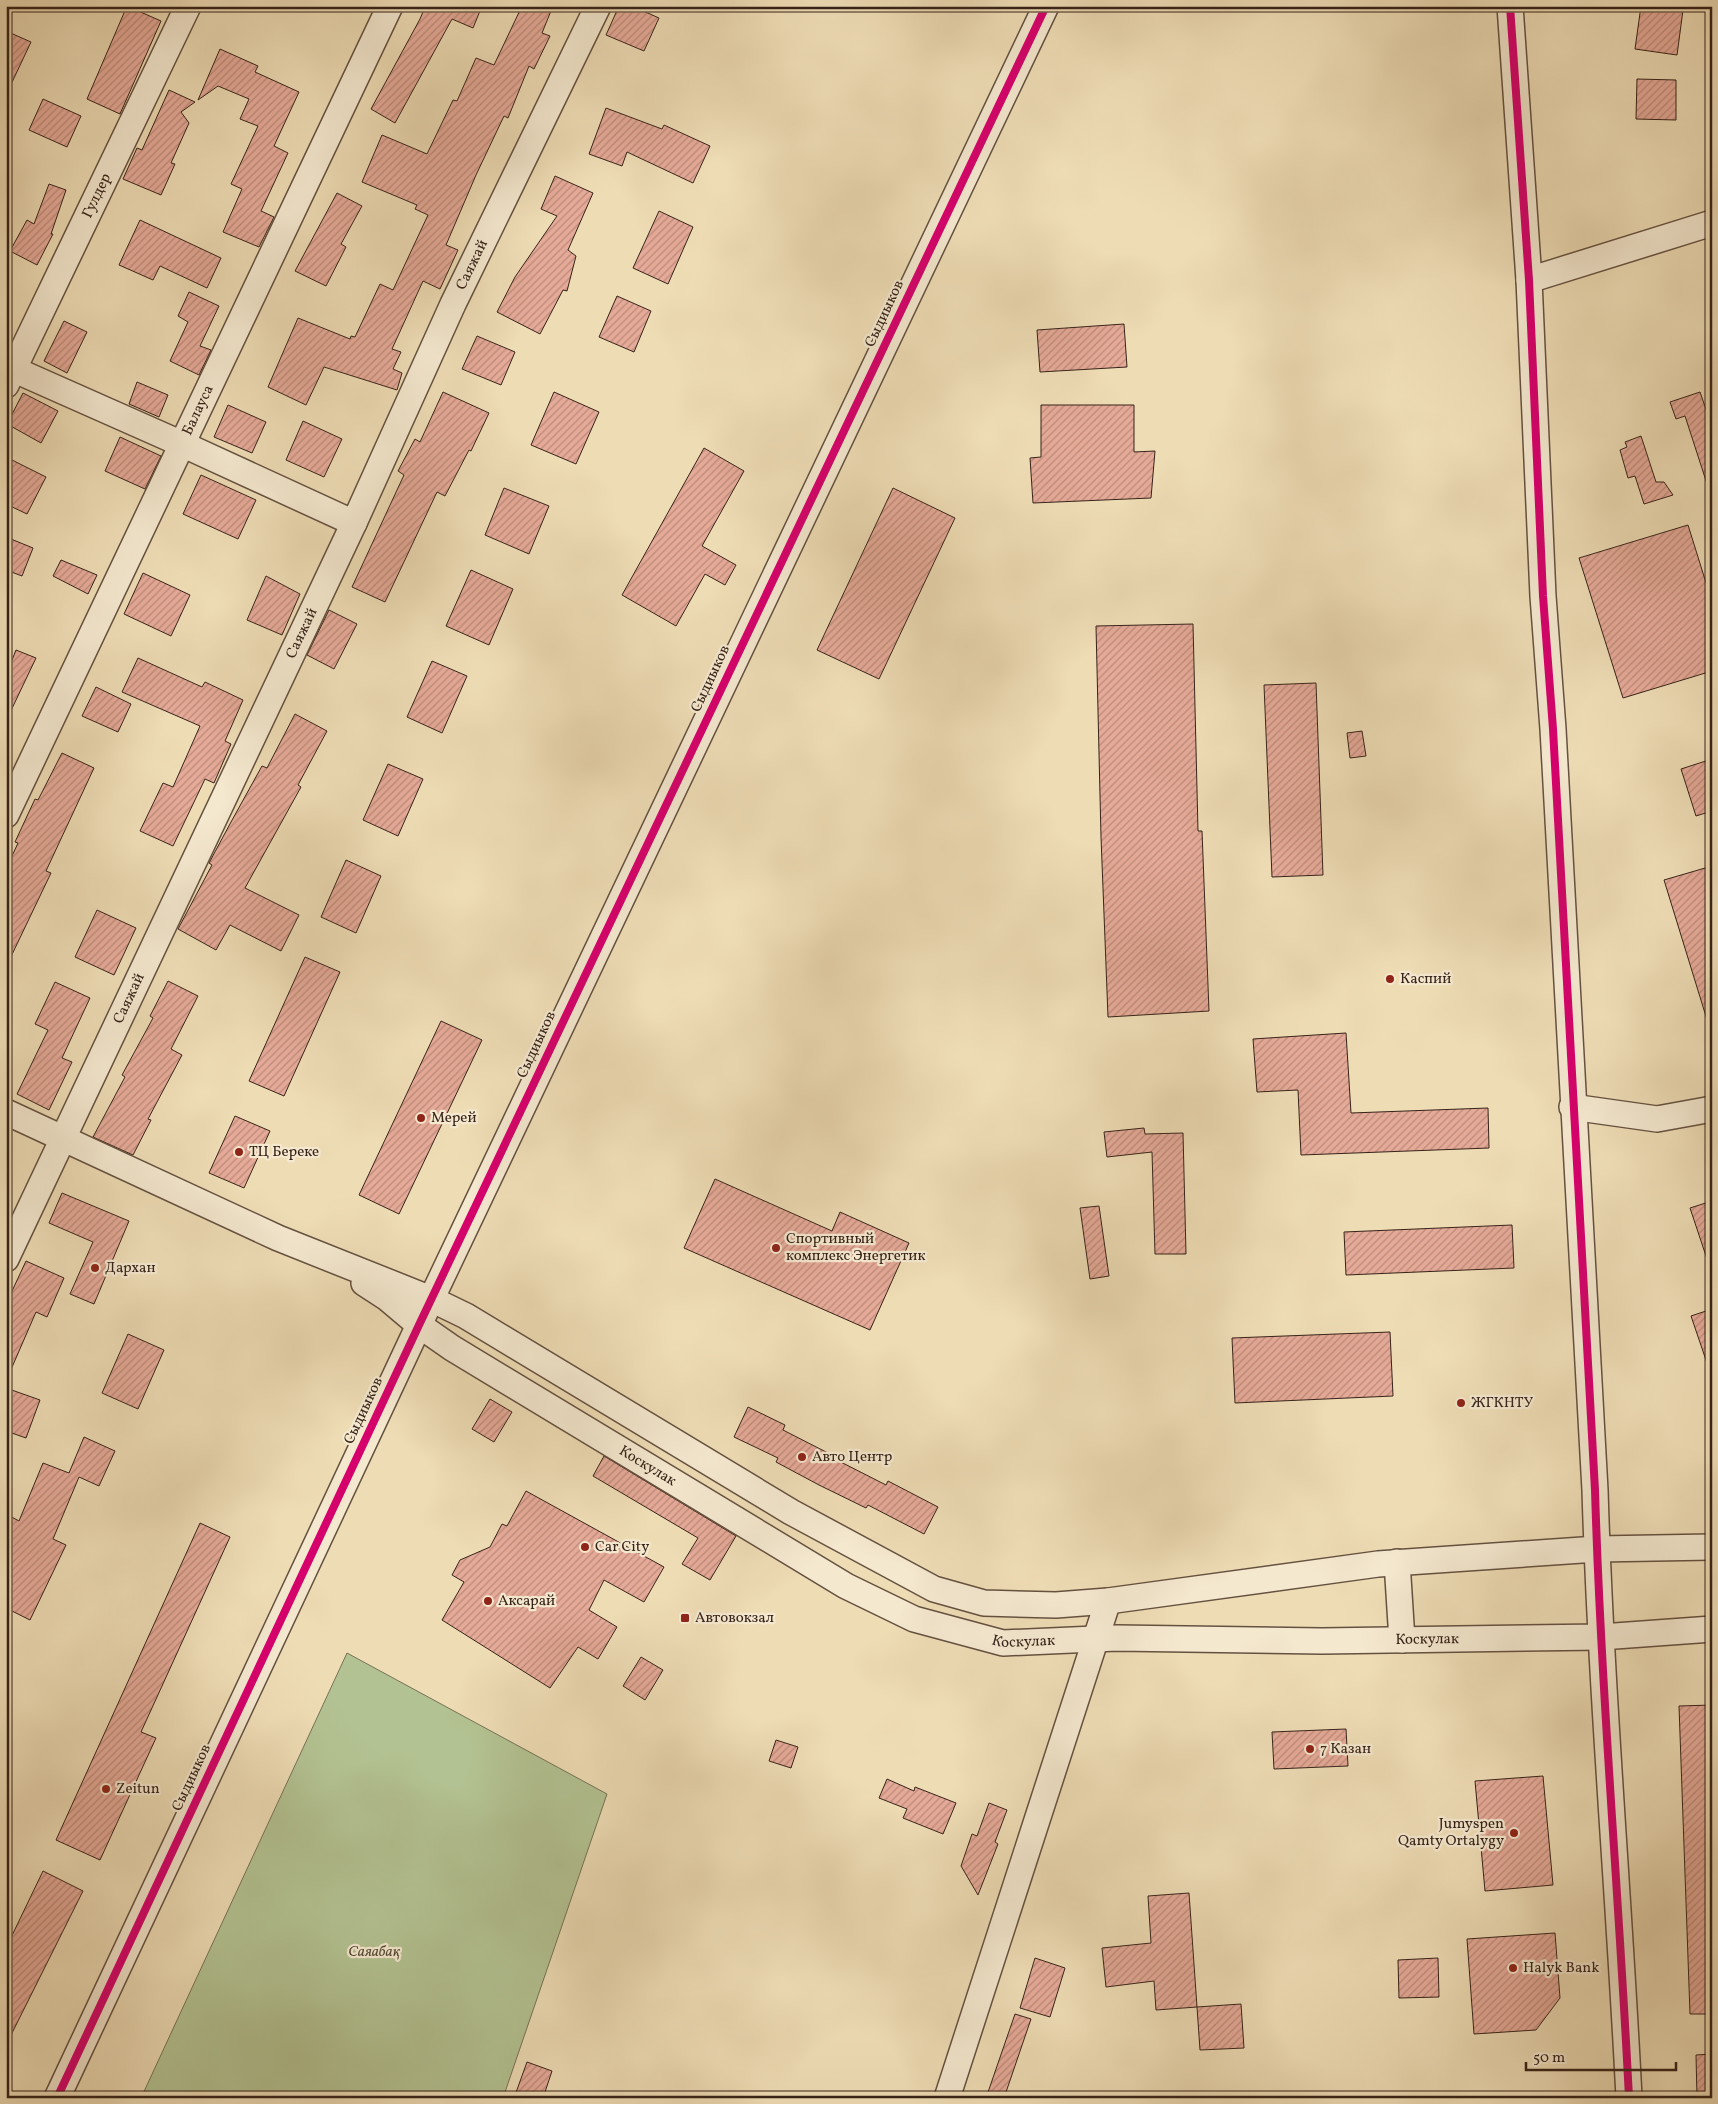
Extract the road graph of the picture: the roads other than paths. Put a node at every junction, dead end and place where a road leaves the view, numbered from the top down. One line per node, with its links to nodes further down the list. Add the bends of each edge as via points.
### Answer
1 (188, 6): 8 (street, Гулдер)
2 (390, 6): 9 (street, Балауса)
3 (598, 6): 10 (street, Саяжай, via 453,304)
4 (1046, 6): 18 (street, Сыдиыков)
5 (1510, 6): 7 (street)
6 (1712, 223): 7 (street)
7 (1529, 280): 12 (street)
8 (9, 374): 9 (street)
9 (182, 444): 10 (street); 11 (street, Балауса)
10 (354, 523): 15 (street, Саяжай)
11 (6, 815)
12 (1572, 1107): 13 (street, via 1657,1119); 21 (street)
13 (1712, 1109)
14 (6, 1112): 15 (street)
15 (63, 1138): 16 (street); 17 (street, Саяжай)
16 (300, 1248): 18 (street); 19 (street, Коскулак, via 368,1285)
17 (6, 1259)
18 (431, 1299): 19 (street, Сыдиыков); 23 (street, via 466,1316 791,1512 934,1589 984,1603 1056,1604)
19 (419, 1325): 26 (street, Коскулак, via 846,1586 914,1619 1003,1643); 28 (street, Сыдиыков)
20 (1712, 1547): 21 (street)
21 (1597, 1549): 22 (street); 25 (street)
22 (1396, 1562): 23 (street); 27 (street)
23 (1108, 1600): 26 (street)
24 (1712, 1629): 25 (street, Коскулак)
25 (1602, 1637): 27 (street, Коскулак); 30 (street)
26 (1095, 1638): 27 (street, Коскулак); 29 (street)
27 (1402, 1640)
28 (57, 2098)
29 (947, 2098)
30 (1629, 2098)

